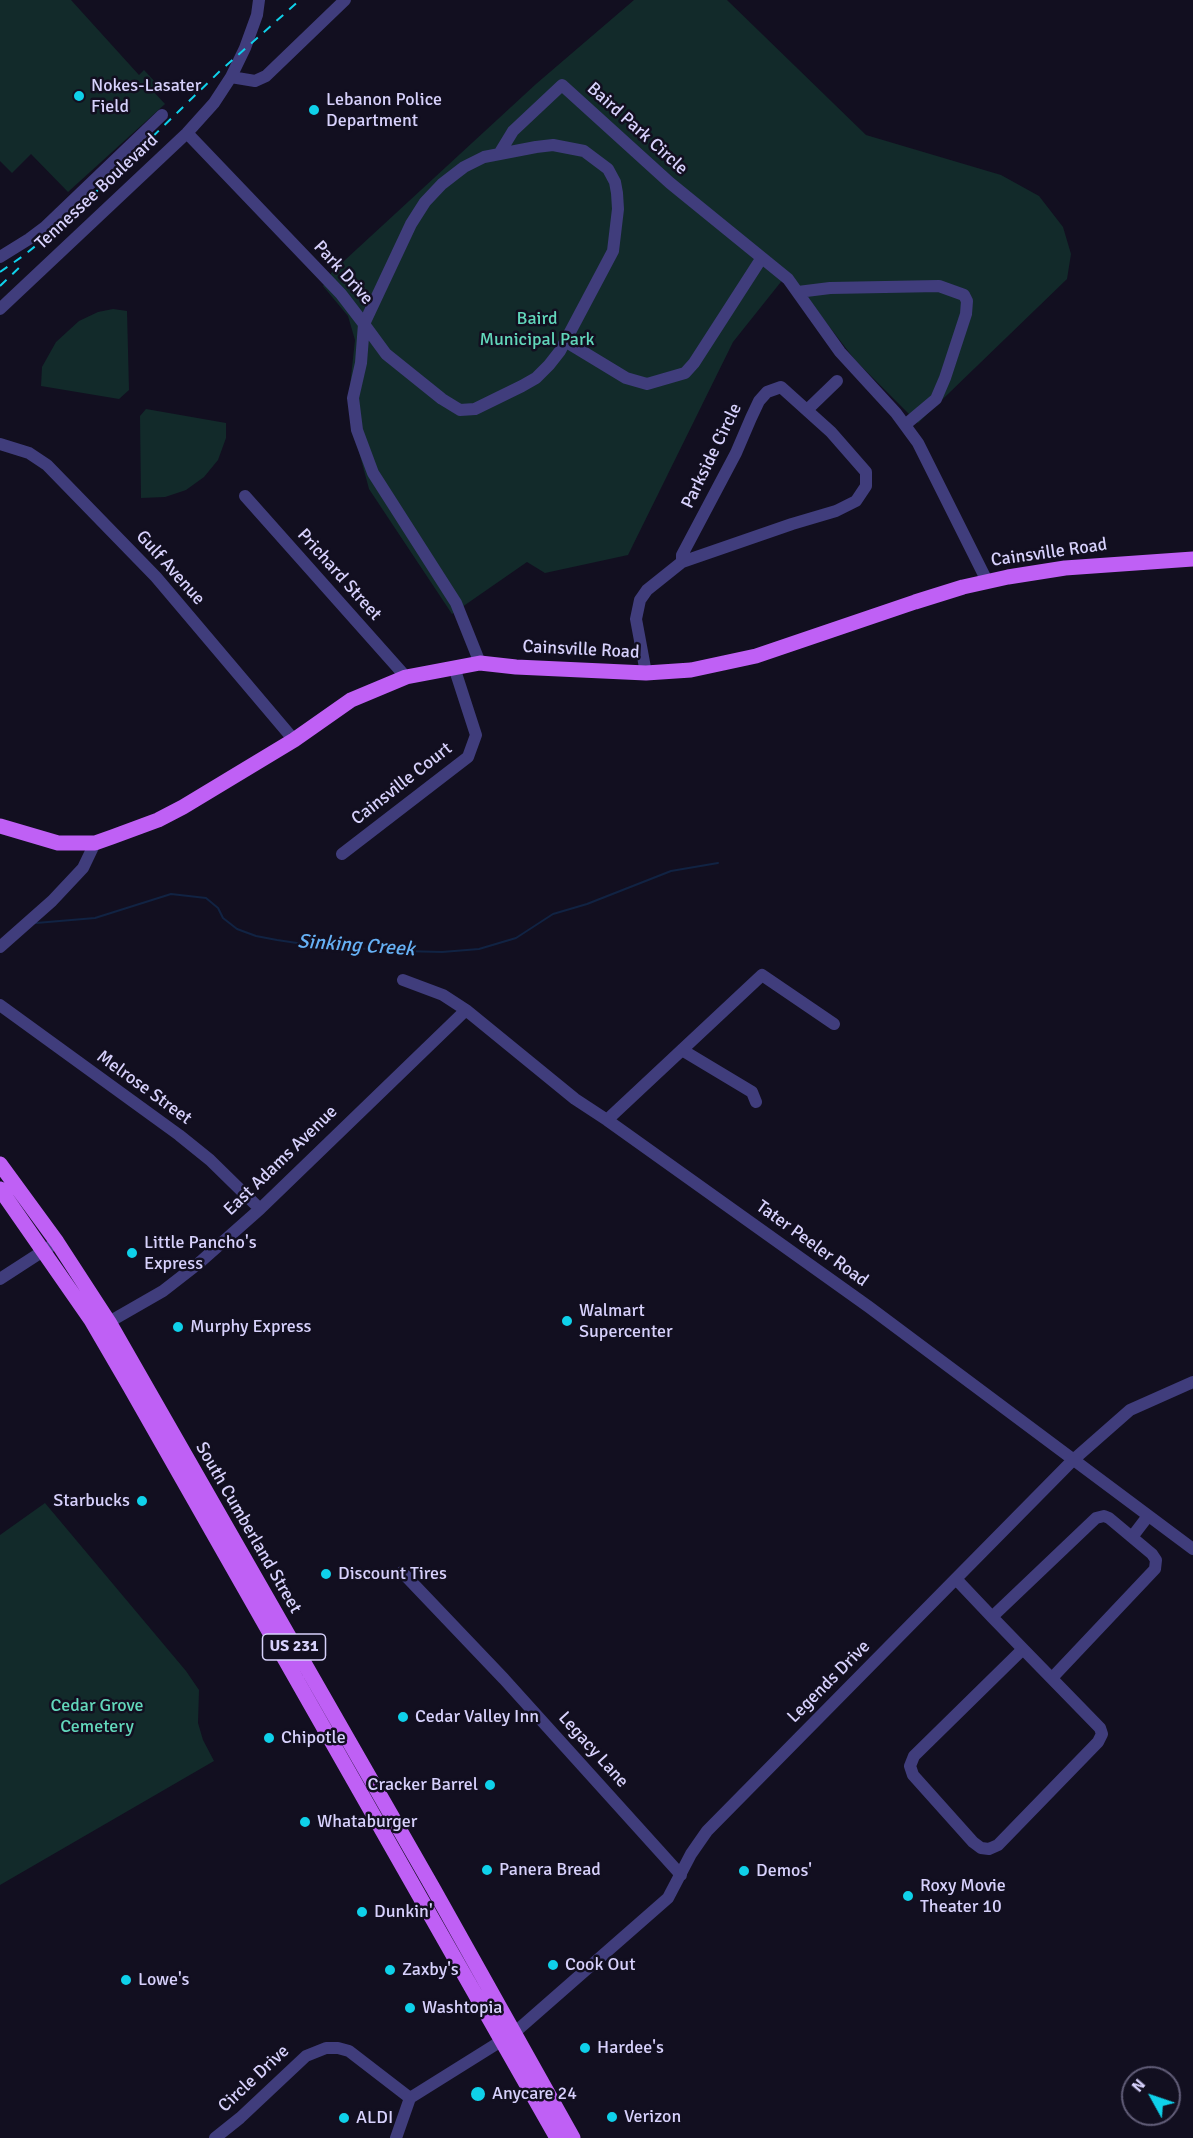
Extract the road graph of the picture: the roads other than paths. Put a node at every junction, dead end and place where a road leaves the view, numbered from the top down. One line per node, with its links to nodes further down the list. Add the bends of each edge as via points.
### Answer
1 (259, 0): 3 (street, Tennessee Boulevard, via 245,48)
2 (345, 0): 3 (street, via 266,76 255,81)
3 (231, 77): 5 (street, Tennessee Boulevard)
4 (162, 115): 7 (street, via 45,226)
5 (187, 133): 10 (street, Tennessee Boulevard); 11 (street, Park Drive, via 341,294)
6 (499, 154): 8 (street, Baird Park Circle, via 513,131 562,85); 11 (street, via 464,167 425,202); 12 (street, via 567,146 595,158 615,182 618,209 613,251)
7 (0, 257)
8 (761, 259): 9 (street, Baird Park Circle, via 788,279); 12 (street, via 685,373 646,384 626,378)
9 (798, 292): 15 (street, Baird Park Circle, via 840,352); 15 (street, via 939,286 964,295 966,314 936,399)
10 (0, 309)
11 (364, 324): 12 (street, via 386,354 460,410 475,409 536,378); 21 (street, Park Drive, via 353,398 357,430 373,473 456,603)
12 (565, 341)
13 (837, 381): 14 (street)
14 (807, 410): 19 (street, Parkside Circle, via 781,387 767,392 759,401 682,555); 19 (street, Parkside Circle, via 866,472 866,486 856,501)
15 (905, 425): 20 (street, Baird Park Circle, via 918,443)
16 (0, 444): 25 (street, Gulf Avenue, via 29,453 47,465 156,577)
17 (245, 496): 24 (street, Prichard Street)
18 (1193, 560): 20 (main road, Cainsville Road, via 1065,568)
19 (682, 562): 23 (street, Parkside Circle, via 640,600 636,619)
20 (987, 581): 23 (main road, Cainsville Road, via 756,656 691,670)
21 (480, 663): 22 (main road, Cainsville Road); 23 (main road, Cainsville Road)
22 (454, 666): 24 (main road, Cainsville Road); 28 (street, Cainsville Court, via 476,735 468,757)
23 (646, 673)
24 (406, 677): 25 (main road, Cainsville Road, via 351,700)
25 (294, 740): 27 (main road, Cainsville Road, via 158,820)
26 (0, 826): 27 (main road, Cainsville Road, via 58,843)
27 (95, 843): 29 (street, via 83,868)
28 (342, 854)
29 (0, 947)
30 (403, 980): 32 (street, Tater Peeler Road, via 443,995)
31 (0, 1005): 39 (street, Melrose Street, via 179,1135)
32 (466, 1010): 36 (street, Tater Peeler Road, via 540,1073); 39 (street, East Adams Avenue)
33 (834, 1024): 34 (street, via 762,975)
34 (682, 1050): 35 (street, via 752,1092); 36 (street)
35 (756, 1102)
36 (607, 1120): 45 (street, Tater Peeler Road, via 869,1307)
37 (0, 1164): 40 (main road, South Cumberland Street / US 231)
38 (0, 1189): 41 (main road, South Cumberland Street / US 231)
39 (260, 1209): 43 (street, East Adams Avenue, via 177,1281)
40 (57, 1242): 41 (street); 43 (main road, South Cumberland Street / US 231)
41 (44, 1251): 42 (street); 56 (main road, South Cumberland Street / US 231, via 91,1320 141,1406)
42 (0, 1279)
43 (109, 1322): 55 (main road, South Cumberland Street / US 231)
44 (1193, 1382): 45 (street, Legends Drive, via 1130,1410)
45 (1072, 1461): 46 (street, Tater Peeler Road); 50 (street, Legends Drive)
46 (1148, 1516): 47 (street); 48 (street, Tater Peeler Road)
47 (1132, 1537): 51 (street, via 1109,1518 1096,1518); 53 (street, via 1152,1554 1155,1569)
48 (1193, 1549)
49 (402, 1572): 54 (street, Legacy Lane)
50 (956, 1579): 51 (street); 54 (street, Legends Drive, via 707,1831)
51 (992, 1617): 52 (street)
52 (1023, 1648): 53 (street); 53 (street, via 914,1756 910,1766 913,1775 981,1848 998,1845 1102,1734)
53 (1052, 1678)
54 (681, 1875): 55 (street, Legends Drive, via 668,1898)
55 (514, 2033): 56 (street, Legends Drive); 61 (main road, South Cumberland Street / US 231)
56 (501, 2042): 57 (street, Legends Drive); 60 (main road, South Cumberland Street / US 231)
57 (410, 2098): 58 (street, Circle Drive, via 349,2051 326,2048 306,2056); 59 (street)
58 (215, 2138)
59 (396, 2138)
60 (556, 2138)
61 (573, 2138)

